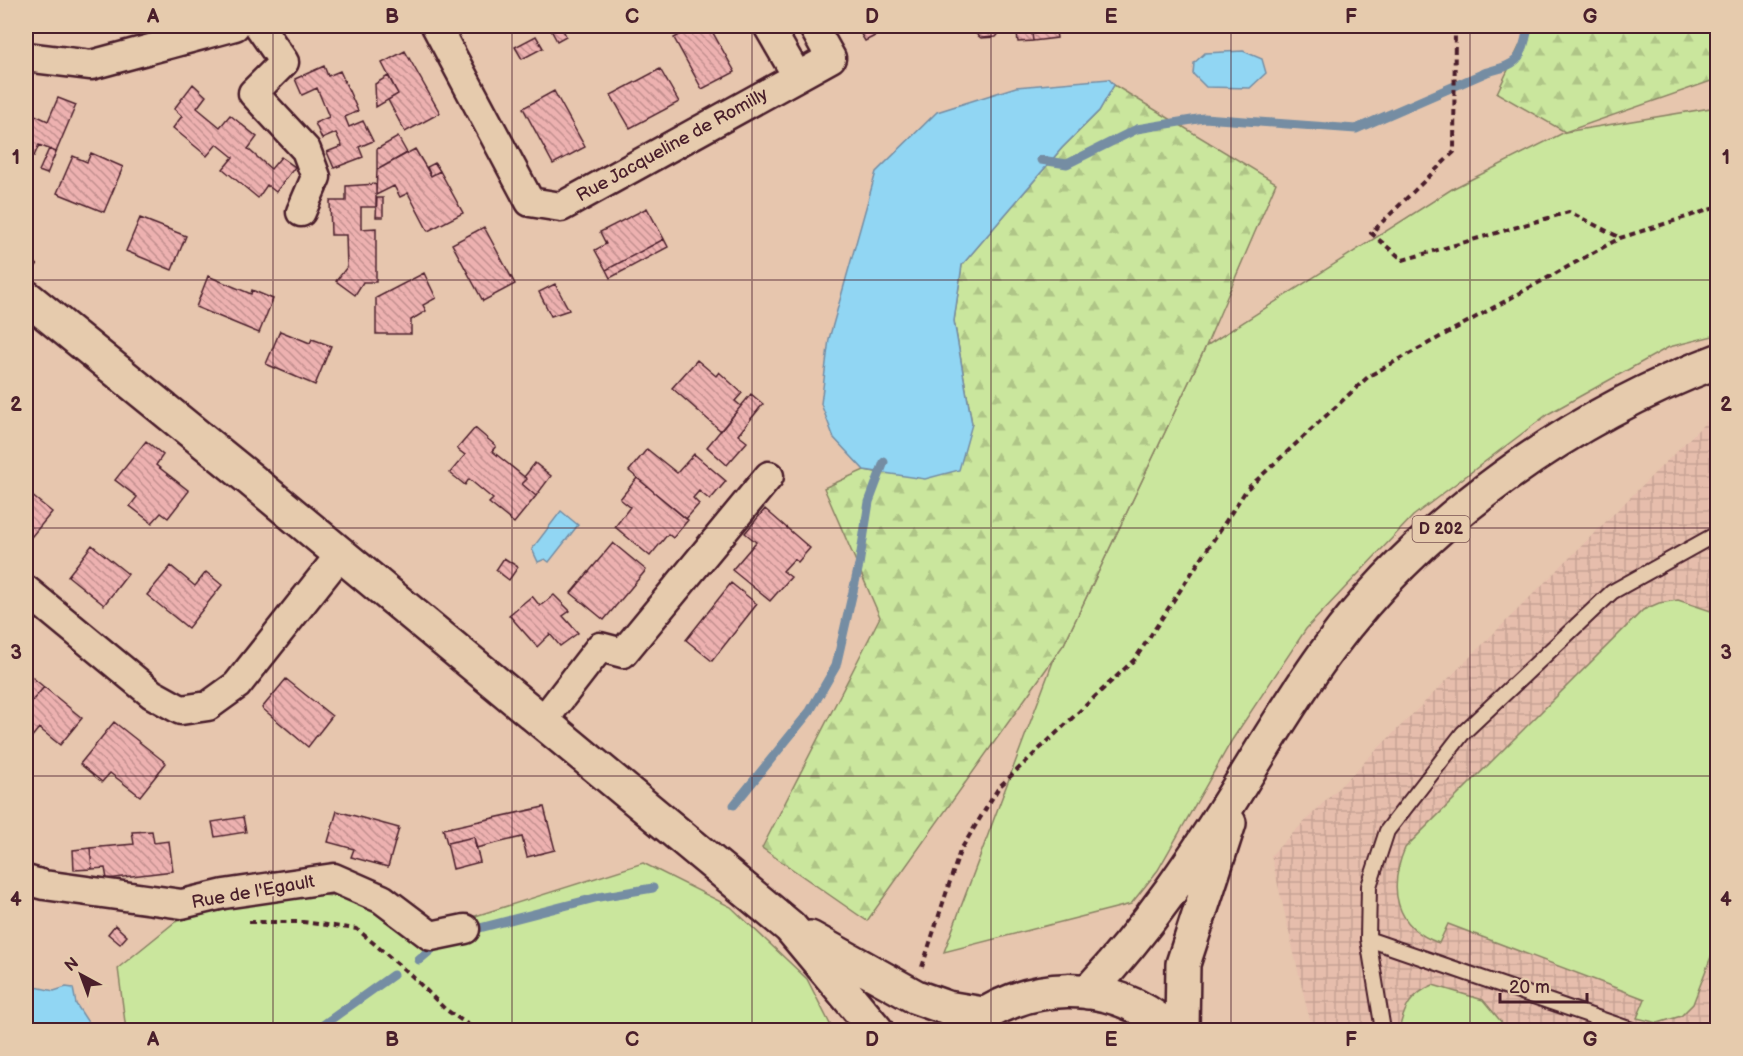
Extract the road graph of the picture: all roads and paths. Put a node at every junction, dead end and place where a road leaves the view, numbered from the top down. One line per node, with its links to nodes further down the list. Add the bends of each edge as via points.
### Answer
1 (239, 26): 6 (street, via 91,65); 9 (street, via 284,62 253,93 306,150 316,177)
2 (436, 26): 7 (street, Rue Jacqueline de Romilly, via 530,202 561,207)
3 (768, 26): 7 (street)
4 (813, 26): 7 (street, Rue Jacqueline de Romilly, via 831,58)
5 (1455, 26): 10 (path, via 1454,152 1371,233 1403,260 1569,212)
6 (26, 57)
7 (797, 76)
8 (1718, 207): 10 (path)
9 (301, 212)
10 (1620, 238): 25 (path, via 1369,376 1247,489 1135,659 999,787 960,851)
11 (26, 297): 15 (main road)
12 (1718, 361): 18 (main road, D 202, via 1632,397 1564,435 1510,471 1425,543 1330,646)
13 (769, 476): 17 (street, via 623,653 600,647)
14 (1718, 533): 23 (lane, via 1612,592 1463,734 1387,831 1369,886)
15 (340, 555): 16 (street, via 237,685 208,706 181,710 152,694); 17 (main road)
16 (26, 590)
17 (542, 722): 21 (main road)
18 (1241, 784): 24 (main road, D 202, via 1179,881 1135,940); 30 (main road, D 202, via 1183,964)
19 (26, 880): 22 (street, Rue de l'Egault, via 182,904 334,878 382,899 431,936)
20 (242, 922): 27 (path, via 303,922 357,928 445,1009)
21 (790, 927): 25 (main road); 28 (main road)
22 (465, 929)
23 (1368, 939): 31 (lane); 32 (lane)
24 (1088, 992): 26 (main road, via 1024,996); 29 (main road, via 1137,1007)
25 (916, 997): 26 (main road)
26 (973, 1022)
27 (476, 1030)
28 (876, 1030)
29 (1172, 1030)
30 (1182, 1030)
31 (1383, 1030)
32 (1632, 1030)

